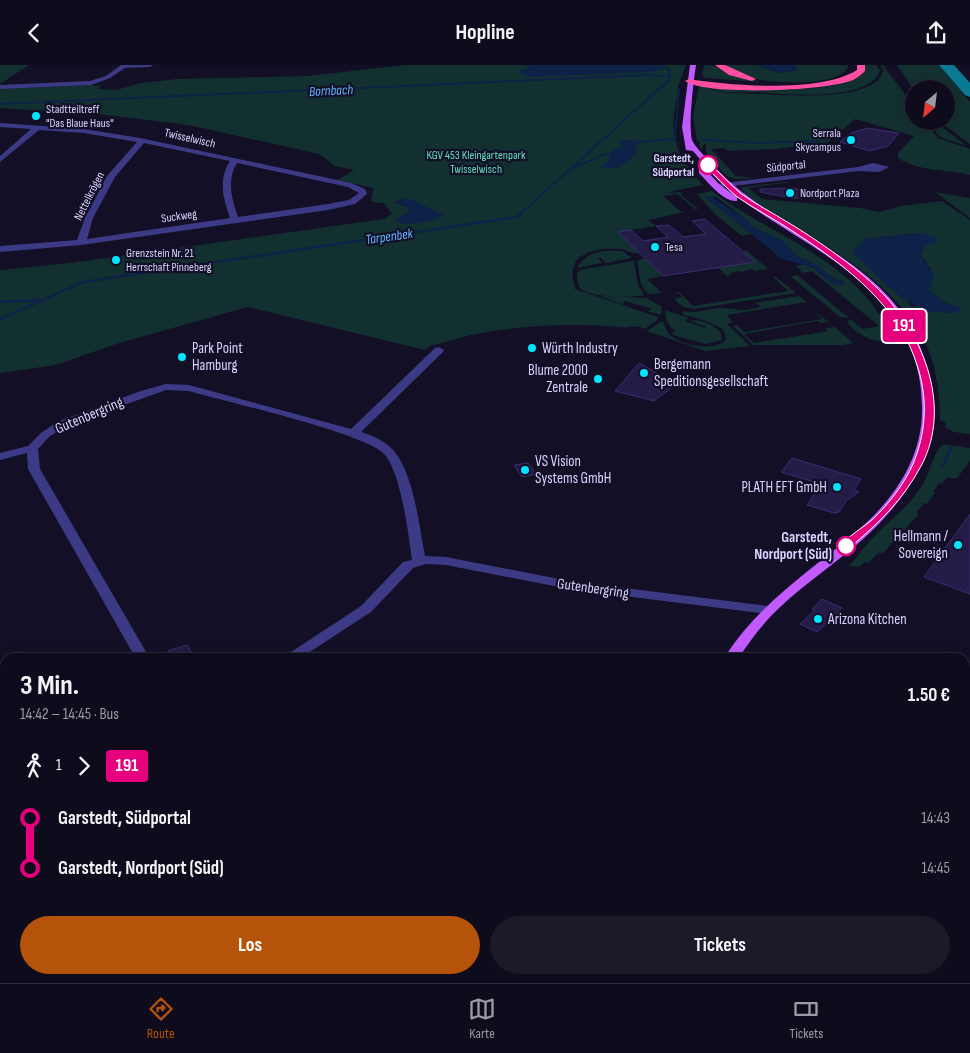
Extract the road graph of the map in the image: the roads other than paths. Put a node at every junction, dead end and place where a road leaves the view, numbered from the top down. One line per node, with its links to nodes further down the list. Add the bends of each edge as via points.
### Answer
1 (125, 65): 2 (street); 10 (street, via 108,77 91,83)
2 (150, 65)
3 (693, 65): 8 (main road)
4 (701, 65): 8 (main road)
5 (719, 65): 9 (highway, via 747,78)
6 (852, 65): 9 (highway, via 848,74 836,79)
7 (861, 65): 8 (highway, via 861,71 854,77 821,86)
8 (695, 81): 9 (highway); 14 (main road, via 686,127)
9 (795, 84)
10 (0, 87)
11 (0, 125): 12 (street, Twisselwisch)
12 (38, 127): 13 (street, Twisselwisch); 15 (street)
13 (142, 141): 16 (street, Twisselwisch); 22 (street, Nettelkrögen, via 111,176)
14 (689, 142): 18 (main road); 19 (main road, via 692,157)
15 (0, 160)
16 (234, 161): 20 (street, Twisselwisch, via 351,185 364,194); 21 (street, via 227,170 226,183)
17 (859, 169): 18 (street, Südportal)
18 (727, 184): 19 (street, Südportal); 23 (main road)
19 (716, 187): 23 (main road, via 760,216)
20 (359, 199): 21 (street, Suckweg)
21 (235, 221): 22 (street, Suckweg)
22 (81, 241): 24 (street, Suckweg)
23 (821, 248): 30 (main road, via 871,286 896,314 912,339 930,394 928,426 917,465 905,487 877,520)
24 (0, 249)
25 (439, 350): 26 (street)
26 (353, 433): 27 (street, Gutenbergring, via 189,388 166,387 61,424); 29 (street, Gutenbergring, via 376,442 392,455)
27 (32, 448): 28 (street); 31 (street, via 34,469)
28 (0, 457)
29 (419, 561): 30 (street, Gutenbergring, via 446,561 569,585); 32 (street, via 403,569 354,619)
30 (768, 610): 33 (main road)
31 (140, 653)
32 (299, 653)
33 (735, 653)

